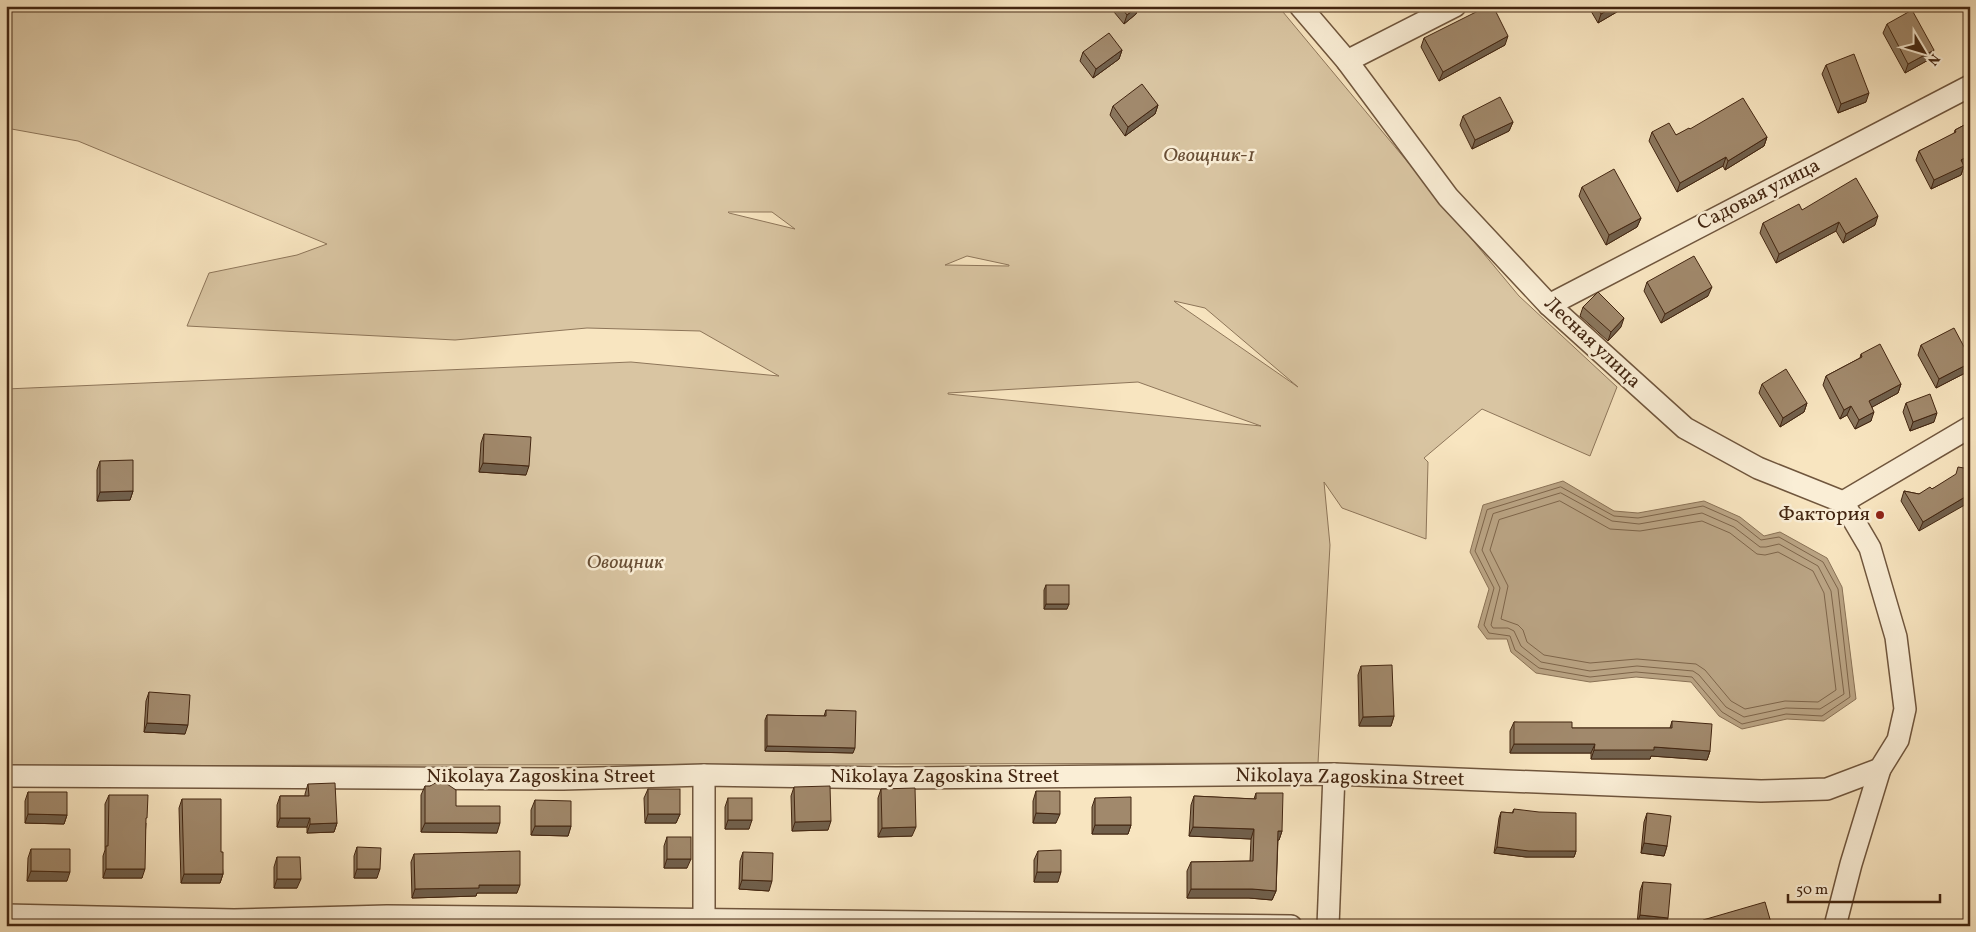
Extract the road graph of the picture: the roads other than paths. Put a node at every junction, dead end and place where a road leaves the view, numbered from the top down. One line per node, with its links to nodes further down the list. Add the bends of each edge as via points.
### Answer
1 (1300, 6): 3 (street, Лесная улица)
2 (1456, 6): 3 (street)
3 (1347, 61): 5 (street, Лесная улица, via 1448,197)
4 (1970, 86): 5 (street, Садовая улица)
5 (1549, 305): 7 (street, Лесная улица, via 1685,428 1758,468)
6 (1970, 427): 7 (street)
7 (1844, 502): 8 (street, via 1870,548 1896,637 1905,709 1898,740)
8 (1880, 768): 9 (street, Nikolaya Zagoskina Street, via 1827,789 1761,791); 16 (street)
9 (1334, 774): 10 (street, Nikolaya Zagoskina Street, via 896,778); 15 (street)
10 (704, 775): 11 (street, Nikolaya Zagoskina Street, via 563,779); 13 (street)
11 (6, 776)
12 (6, 915): 13 (street, via 234,920 387,916)
13 (704, 923): 14 (street)
14 (1291, 926)
15 (1328, 926)
16 (1835, 926)

